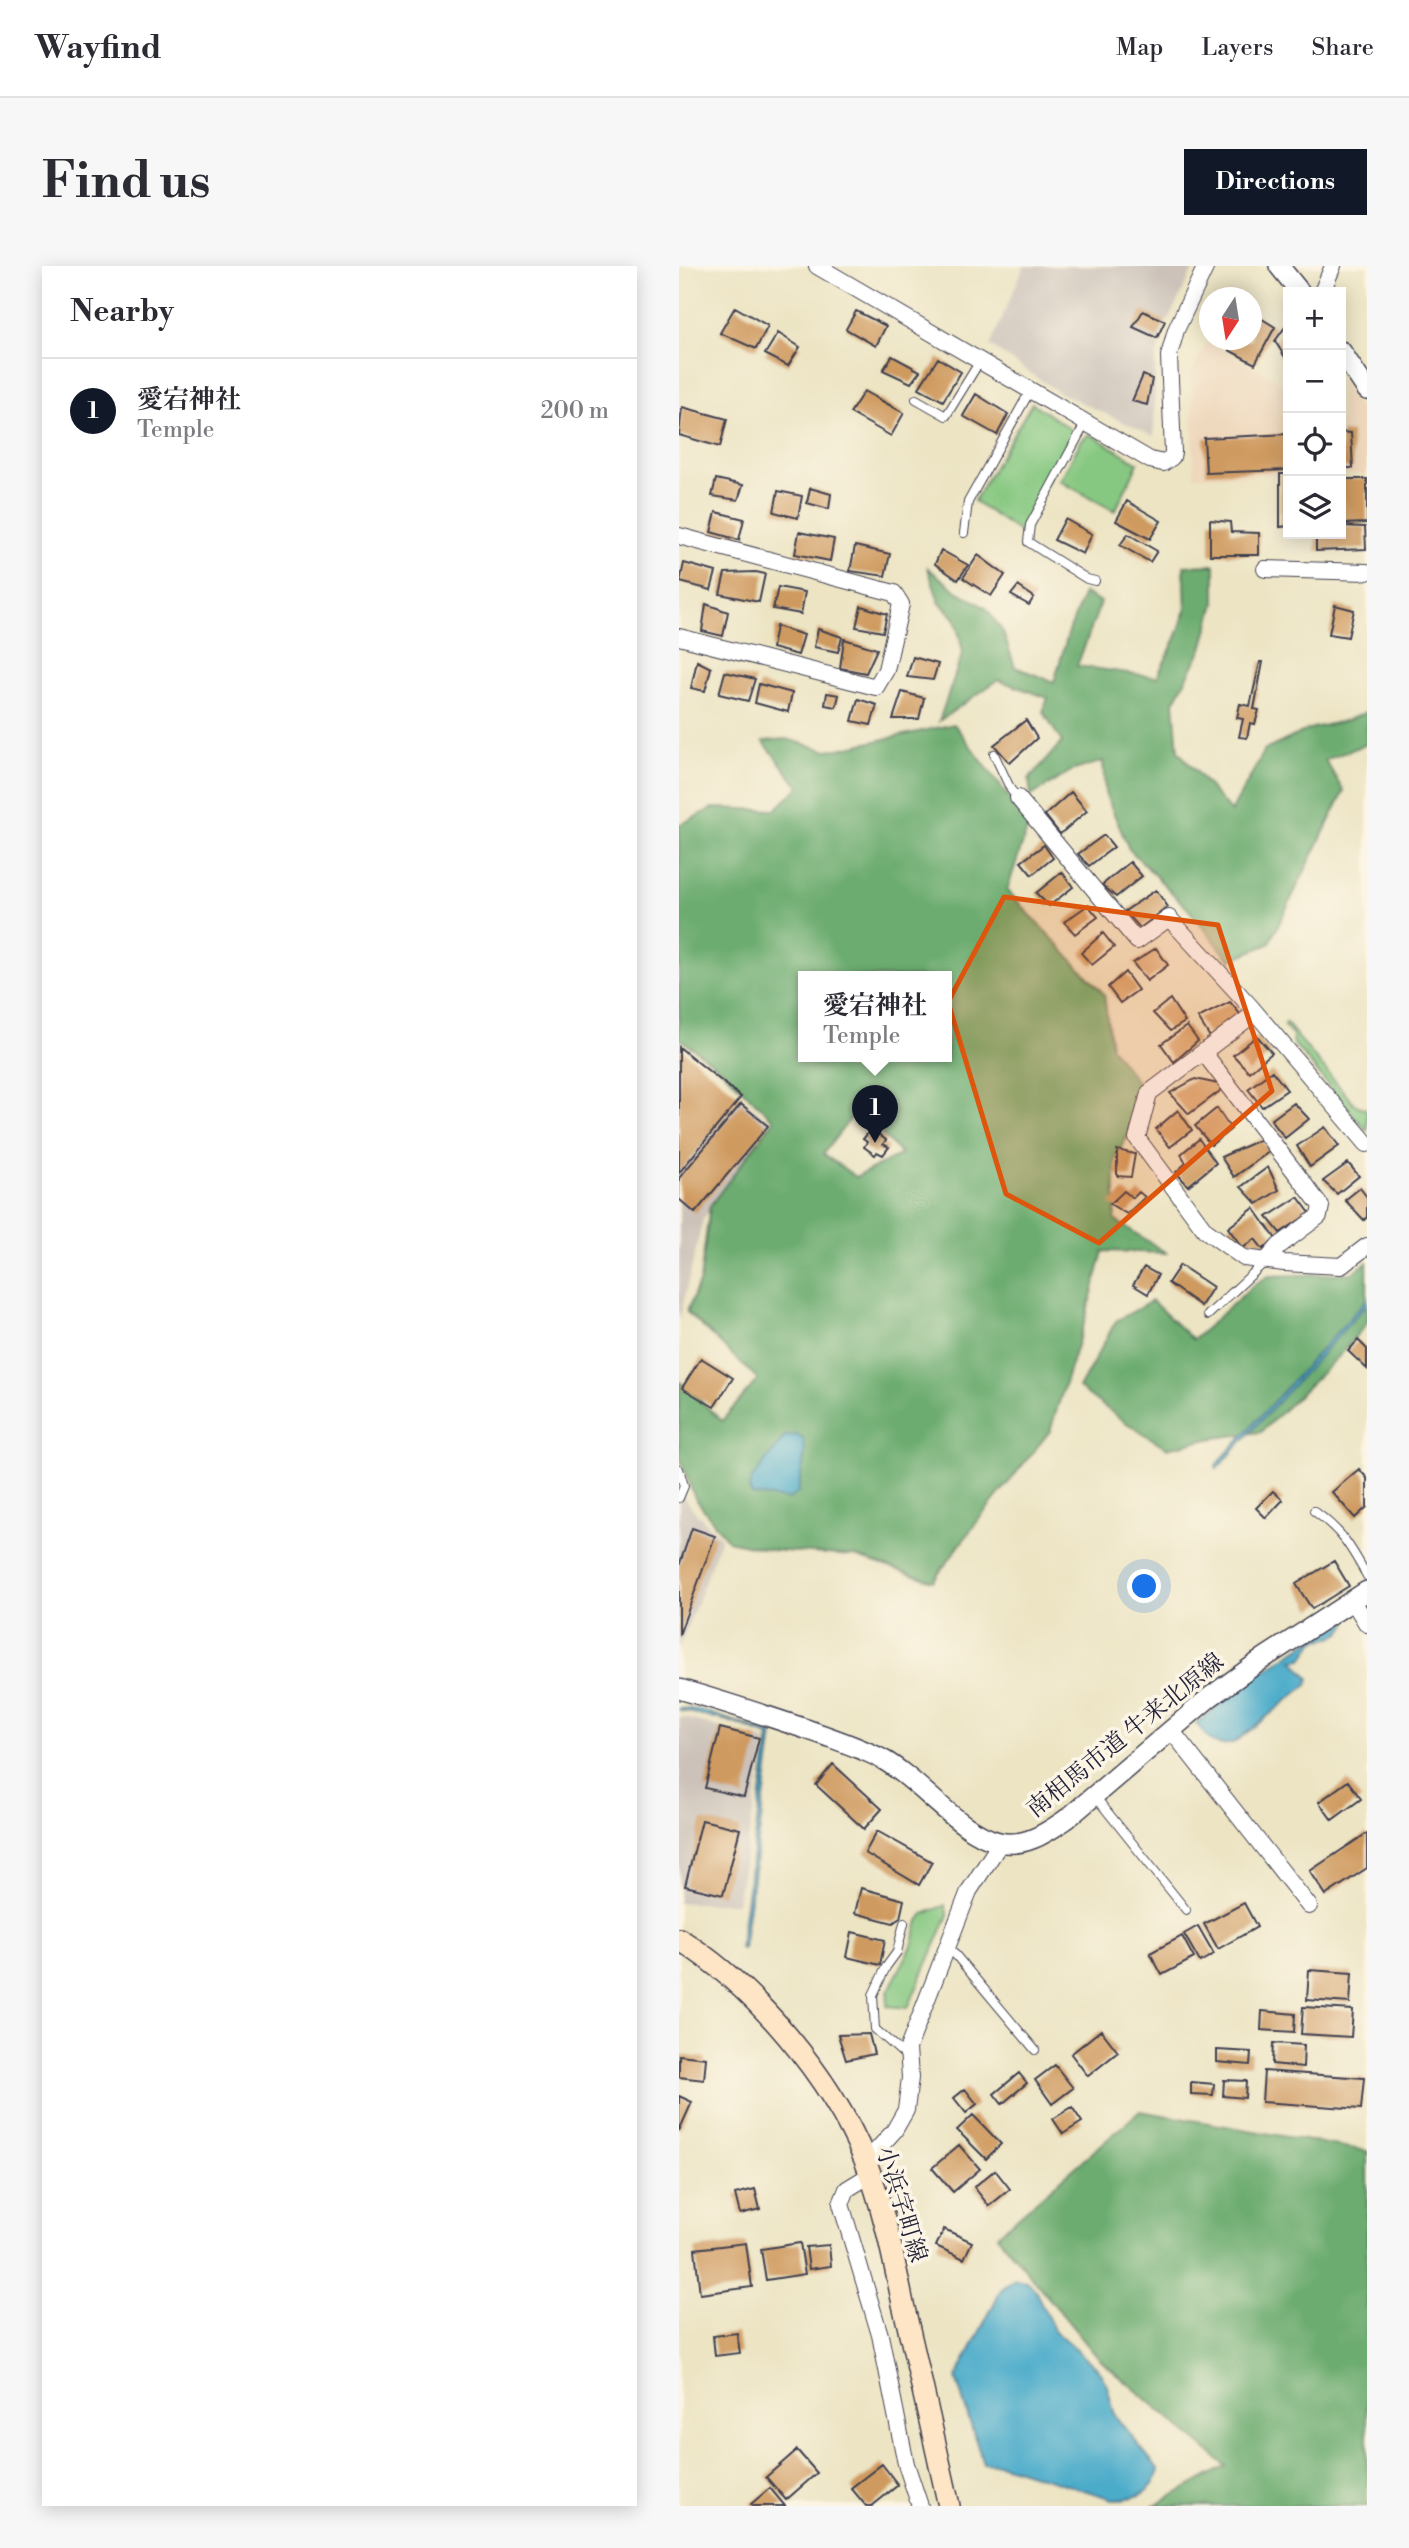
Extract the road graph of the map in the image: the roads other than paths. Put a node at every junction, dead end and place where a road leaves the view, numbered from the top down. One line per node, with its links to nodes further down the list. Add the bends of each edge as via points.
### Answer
1 (817, 266): 8 (street)
2 (1206, 266): 12 (street, via 1175,330 1169,356 1172,457 1163,463 1150,460)
3 (1279, 266): 5 (street)
4 (1333, 266): 6 (street)
5 (1296, 287)
6 (1324, 287)
7 (1346, 358): 9 (street)
8 (979, 361): 10 (street); 11 (lane, via 946,416)
9 (1367, 390)
10 (1030, 391): 12 (street); 13 (lane, via 968,502)
11 (916, 399)
12 (1086, 422): 17 (lane, via 1030,525 1028,542)
13 (964, 533)
14 (679, 536): 18 (street, via 894,593 901,604 886,670 876,687)
15 (1265, 569): 16 (street)
16 (1367, 572)
17 (1095, 581)
18 (679, 637)
19 (993, 754): 20 (lane)
20 (1018, 798): 21 (street, via 1137,942 1169,918)
21 (1255, 1013): 22 (street); 23 (street)
22 (1204, 1053): 25 (street, via 1321,1206 1319,1216); 25 (street, via 1149,1093 1137,1138 1205,1230 1244,1258)
23 (1367, 1144)
24 (1367, 1246): 25 (street, via 1341,1266)
25 (1266, 1261): 26 (lane)
26 (1208, 1315)
27 (679, 1469): 28 (lane, via 684,1486)
28 (679, 1498)
29 (1314, 1511): 30 (lane, via 1335,1526)
30 (1367, 1576)
31 (1360, 1596): 32 (street); 34 (street, 南相馬市道 牛来北原線, via 1240,1674)
32 (1367, 1624)
33 (679, 1689): 36 (street, via 842,1741 880,1758 974,1832)
34 (1171, 1730): 35 (street, 南相馬市道 牛来北原線); 37 (street)
35 (1094, 1795): 36 (street, 南相馬市道 牛来北原線, via 1044,1834); 38 (lane)
36 (1001, 1842): 41 (street, via 969,1892)
37 (1309, 1906)
38 (1186, 1910)
39 (904, 1923): 43 (lane, via 897,1952 873,1995 875,2029)
40 (679, 1938): 44 (main road, 小浜字町線, via 747,1990 789,2038 841,2113)
41 (948, 1946): 42 (lane); 43 (street)
42 (1035, 2050)
43 (908, 2058): 44 (street, via 906,2110)
44 (868, 2168): 45 (street, via 847,2189 841,2204 880,2336 906,2464); 46 (main road, 小浜字町線, via 889,2240)
45 (920, 2506)
46 (949, 2506)

